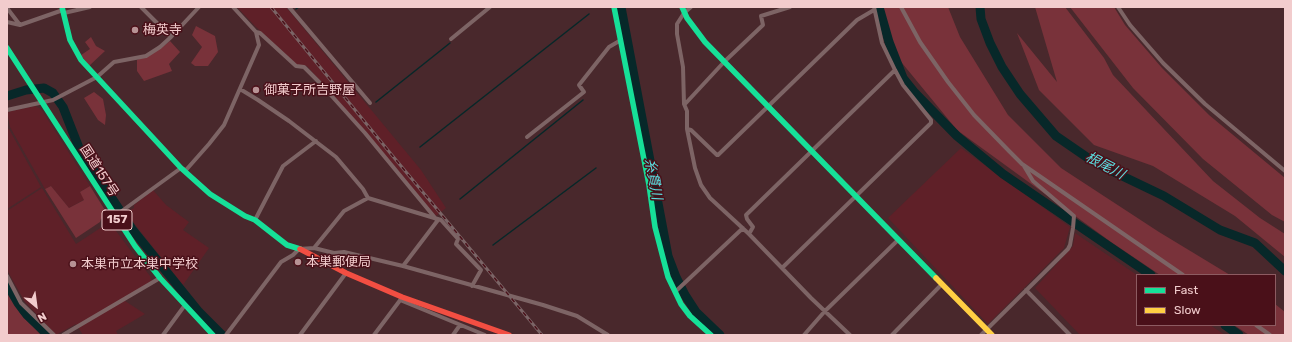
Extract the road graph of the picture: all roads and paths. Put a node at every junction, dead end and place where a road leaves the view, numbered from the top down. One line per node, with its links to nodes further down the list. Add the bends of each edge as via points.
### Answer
1 (90, 7): 15 (street)
2 (141, 7): 20 (street)
3 (199, 7): 20 (street)
4 (233, 7): 19 (street)
5 (289, 7): 29 (street)
6 (490, 7): 21 (street)
7 (614, 7): 22 (main road)
8 (682, 7): 16 (main road)
9 (691, 7): 16 (street)
10 (790, 7): 24 (street, via 762,16 763,25)
11 (901, 7): 37 (street, via 920,42 948,82 974,115)
12 (1118, 7): 39 (street, via 1163,63 1205,104)
13 (7, 8): 18 (street)
14 (874, 8): 25 (street, via 882,43); 31 (street, via 857,20)
15 (63, 10): 18 (street); 26 (main road, via 70,40 81,60)
16 (684, 13): 24 (main road, via 705,42); 30 (street, via 678,24 677,34 683,67)
17 (7, 22): 18 (street)
18 (20, 25)
19 (256, 32): 27 (street, via 259,45); 43 (street, via 296,66 304,67 320,83)
20 (171, 37): 26 (street, via 146,56 114,62)
21 (451, 39)
22 (621, 40): 34 (street, via 609,47 579,85 584,92); 59 (main road, via 655,227 668,277)
23 (7, 48): 28 (main road, 国道157号 / 157)
24 (724, 62): 30 (street); 31 (main road)
25 (895, 70): 36 (street); 40 (street, via 931,123)
26 (97, 77): 28 (street, via 60,97); 38 (main road)
27 (240, 90): 35 (street); 38 (street, via 224,125 186,170)
28 (42, 102): 32 (street); 42 (main road, 国道157号 / 157)
29 (370, 103)
30 (684, 104): 33 (street, via 687,112)
31 (768, 106): 33 (street, via 718,155); 36 (main road)
32 (7, 110)
33 (687, 129): 45 (street, via 695,168 704,191)
34 (527, 136)
35 (316, 141): 41 (street, via 336,157); 44 (street, via 283,166)
36 (811, 151): 40 (main road); 46 (street, via 746,215 746,219 753,227)
37 (1022, 164): 53 (street); 58 (street, via 1033,181 1074,216 1068,249)
38 (181, 168): 42 (street); 44 (main road, via 210,194)
39 (1285, 171)
40 (855, 196): 47 (main road); 51 (street)
41 (368, 198): 43 (street); 48 (street, via 344,211)
42 (117, 215): 55 (main road, 国道157号 / 157, via 135,246)
43 (437, 219): 50 (street); 57 (street, via 441,220 458,239 456,244 482,270)
44 (255, 220): 49 (main road, via 287,245)
45 (743, 228): 46 (street); 59 (street)
46 (749, 234): 51 (street)
47 (898, 240): 56 (main road); 62 (street)
48 (314, 248): 49 (street); 50 (street, via 334,253 344,252)
49 (299, 249): 52 (main road); 70 (street, via 281,262)
50 (403, 266): 57 (street)
51 (782, 268): 62 (street)
52 (346, 273): 60 (main road); 71 (street)
53 (1182, 274)
54 (7, 276): 66 (street, via 21,303)
55 (160, 278): 61 (main road, 国道157号 / 157); 67 (street)
56 (942, 284): 65 (main road); 80 (street)
57 (472, 286): 76 (street, via 577,316)
58 (1026, 290): 65 (street); 83 (street)
59 (677, 291): 77 (main road, via 690,316)
60 (401, 298): 63 (street); 72 (street); 75 (main road)
61 (185, 305): 68 (street); 69 (main road, 国道157号 / 157)
62 (825, 311): 78 (street); 79 (street)
63 (460, 325): 73 (street); 74 (street)
64 (1257, 326): 84 (street)
65 (986, 329): 81 (street); 82 (main road)
66 (54, 335)
67 (63, 335)
68 (163, 335)
69 (213, 335)
70 (226, 335)
71 (300, 335)
72 (374, 335)
73 (453, 335)
74 (485, 335)
75 (509, 335)
76 (608, 335)
77 (711, 335)
78 (804, 335)
79 (850, 335)
80 (892, 335)
81 (980, 335)
82 (992, 335)
83 (1070, 335)
84 (1270, 335)

